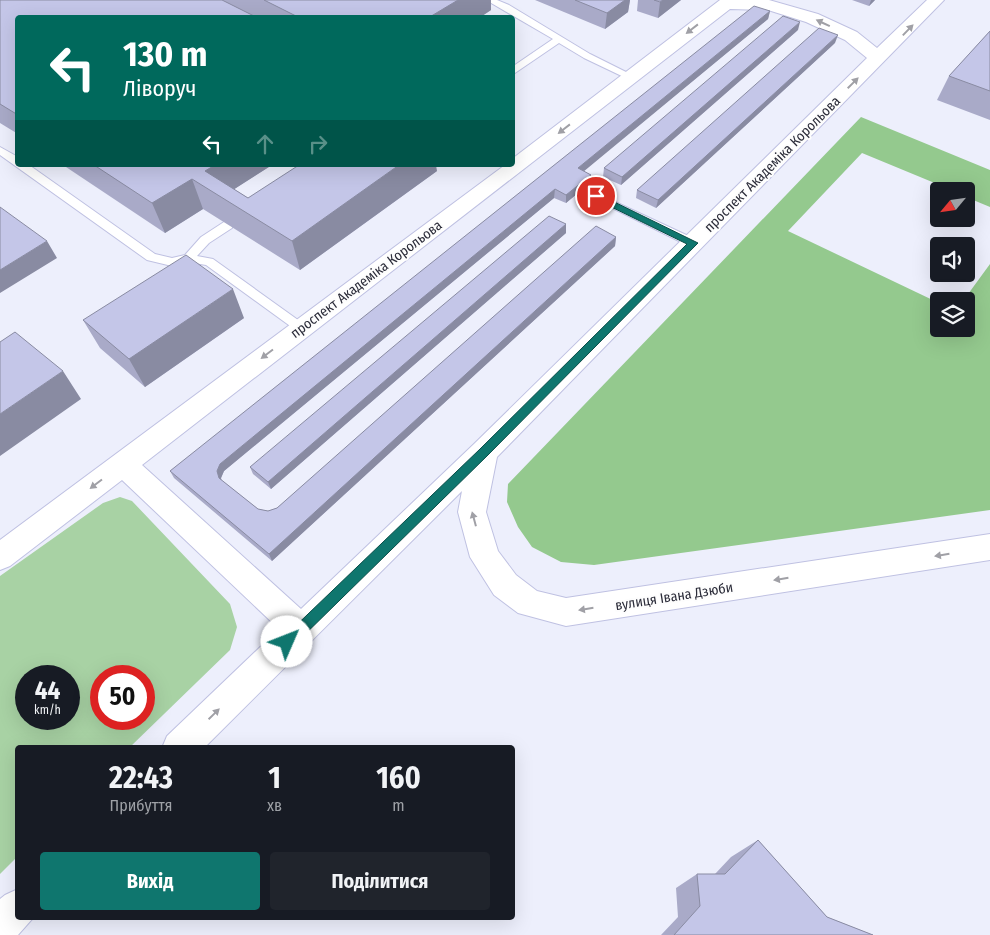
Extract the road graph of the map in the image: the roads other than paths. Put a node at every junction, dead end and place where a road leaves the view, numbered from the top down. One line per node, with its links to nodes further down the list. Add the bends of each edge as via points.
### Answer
1 (490, 0): 4 (lane, via 506,6)
2 (936, 0): 5 (main road, проспект Академіка Корольова, one-way to 2)
3 (729, 2): 5 (main road, one-way to 3, via 851,36 812,18 769,6); 7 (main road, проспект Академіка Корольова, one-way to 7)
4 (559, 39): 6 (lane); 7 (lane)
5 (878, 58): 15 (main road, проспект Академіка Корольова, one-way to 5)
6 (515, 70)
7 (631, 77): 10 (main road, проспект Академіка Корольова, one-way to 10)
8 (0, 150): 9 (lane)
9 (15, 160)
10 (515, 164)
11 (25, 167): 16 (lane, via 151,257 172,262)
12 (511, 167): 17 (main road, проспект Академіка Корольова)
13 (596, 196): 15 (lane)
14 (228, 225): 16 (lane, via 205,240)
15 (694, 243): 18 (main road, проспект Академіка Корольова)
16 (189, 258): 17 (lane, via 209,262)
17 (301, 328): 19 (main road, проспект Академіка Корольова, one-way to 19)
18 (484, 452): 20 (main road, вулиця Івана Дзюби, one-way to 18, via 566,612 529,603 505,585 486,557 472,512); 22 (main road, проспект Академіка Корольова)
19 (123, 464): 21 (main road, проспект Академіка Корольова, one-way to 21); 22 (main road)
20 (990, 547)
21 (0, 557)
22 (301, 629): 23 (main road, проспект Академіка Корольова, one-way to 22)
23 (182, 745)
24 (15, 911): 25 (main road)
25 (0, 926)

